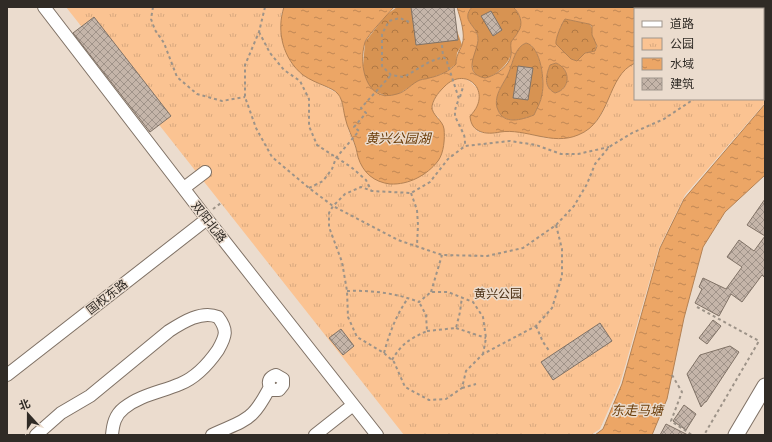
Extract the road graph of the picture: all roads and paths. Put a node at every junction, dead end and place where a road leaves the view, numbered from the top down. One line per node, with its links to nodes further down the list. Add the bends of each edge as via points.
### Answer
1 (44, 7): 17 (street, 双阳北路)
2 (153, 7): 10 (path, via 151,19 164,43 177,77 198,94 222,101)
3 (266, 7): 5 (path)
4 (409, 22): 8 (path, via 400,18 389,21 382,34 382,66)
5 (259, 32): 10 (path, via 245,65); 15 (path, via 270,53 284,70 300,81 309,99 309,126 317,145)
6 (442, 46): 7 (path)
7 (443, 57): 8 (path, via 404,77); 11 (path, via 446,59)
8 (391, 75): 15 (path, via 361,108 366,113 354,127 359,131)
9 (462, 87): 11 (path)
10 (245, 97): 18 (path, via 256,128 272,157)
11 (459, 98): 13 (path, via 455,107 455,117 464,134)
12 (692, 100): 14 (path, via 664,119 632,133)
13 (465, 146): 14 (path, via 510,141 536,144 561,154 578,154); 20 (path, via 448,159 430,182)
14 (609, 147): 23 (path, via 595,164 574,206)
15 (336, 158): 18 (path, via 323,181); 19 (path, via 366,180)
16 (205, 172): 17 (street)
17 (184, 188): 22 (street, 双阳北路)
18 (309, 188): 21 (path)
19 (372, 191): 20 (path); 21 (path, via 360,187 345,194)
20 (411, 193): 24 (path, via 417,210)
21 (333, 206): 24 (path, via 398,240); 26 (path, via 329,213 329,227 342,262)
22 (207, 219): 40 (street, 国权东路); 46 (street, 双阳北路)
23 (556, 224): 25 (path, via 523,248 487,256); 32 (path, via 562,249 562,276 552,308)
24 (417, 245): 25 (path)
25 (442, 255): 27 (path)
26 (347, 291): 29 (path, via 366,290); 37 (path, via 348,317 357,337)
27 (431, 292): 28 (path, via 448,292); 30 (path)
28 (462, 297): 33 (path); 35 (path, via 473,302 483,318)
29 (408, 298): 30 (path); 37 (path, via 398,313)
30 (419, 302): 34 (path, via 426,315)
31 (697, 307): 53 (path, via 759,341)
32 (536, 326): 36 (path); 38 (path)
33 (456, 328): 34 (path); 35 (path)
34 (427, 331): 39 (path, via 407,341)
35 (486, 338): 38 (path)
36 (550, 352)
37 (384, 353): 39 (path)
38 (483, 354): 45 (path, via 466,370)
39 (392, 360): 45 (path, via 405,387 429,400 446,399)
40 (7, 375)
41 (672, 375): 52 (path, via 682,392 671,422)
42 (476, 384): 45 (path)
43 (765, 386): 54 (main road)
44 (270, 387): 49 (street, via 252,414)
45 (462, 388)
46 (353, 405): 50 (street); 51 (street, 双阳北路)
47 (36, 435): 48 (street, via 61,413 90,396 169,330 207,314 218,317 225,329 225,335 211,360 192,378 141,398 124,408 114,419)
48 (112, 435)
49 (212, 435)
50 (315, 435)
51 (377, 435)
52 (692, 435)
53 (704, 435)
54 (736, 435)

